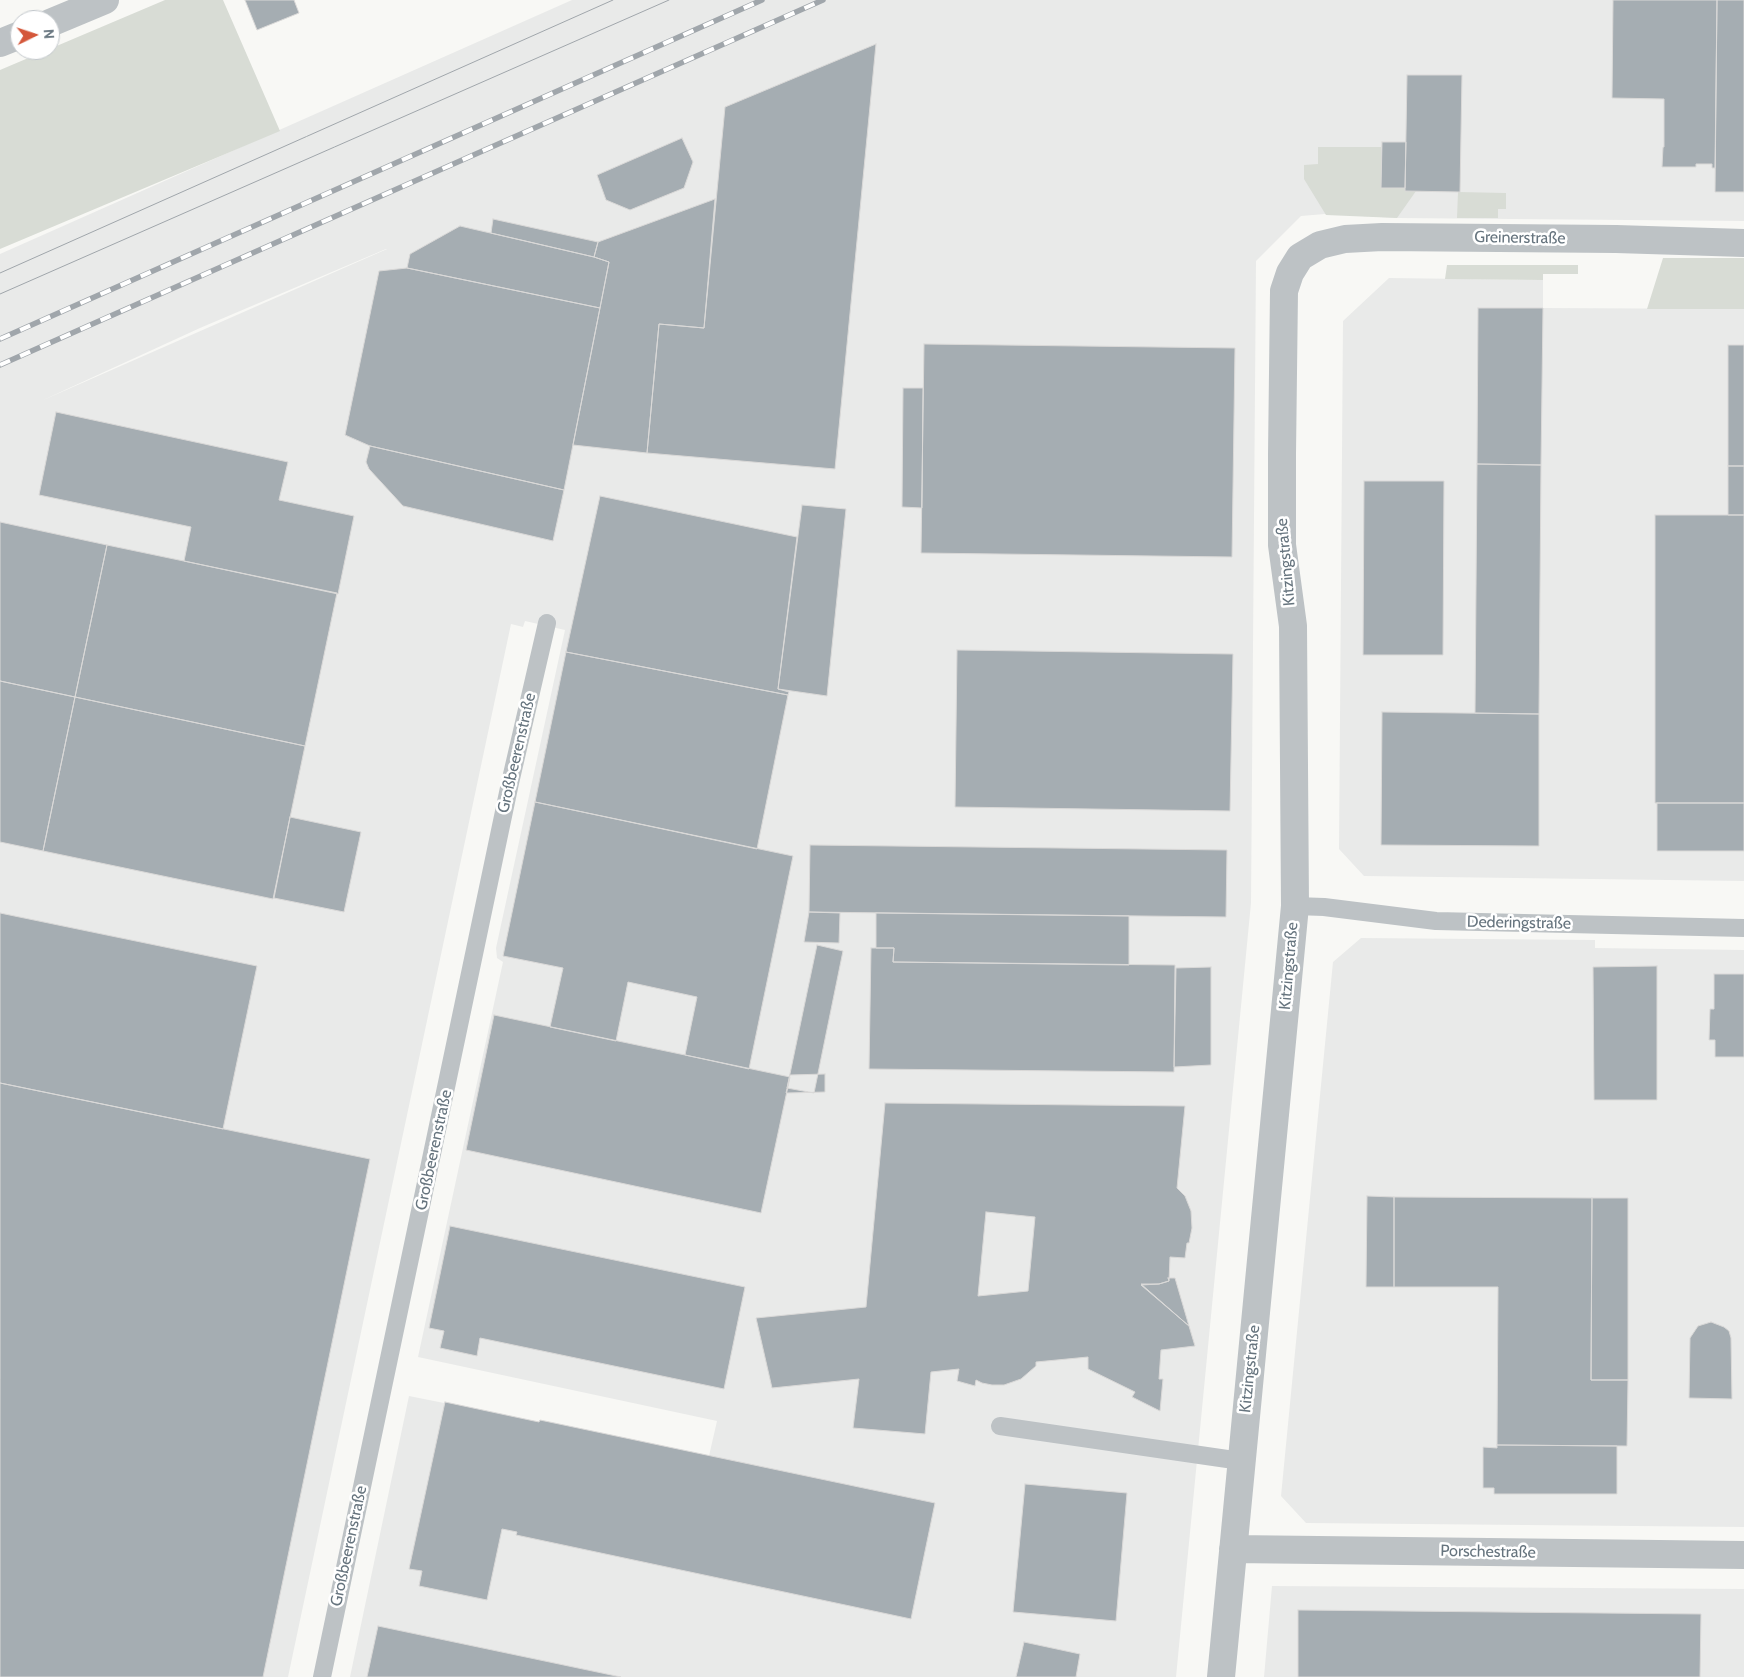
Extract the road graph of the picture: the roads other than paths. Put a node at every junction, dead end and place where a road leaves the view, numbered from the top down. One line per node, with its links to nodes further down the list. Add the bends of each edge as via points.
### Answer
1 (105, 0): 2 (street)
2 (60, 19)
3 (1744, 242): 4 (street, Greinerstraße, via 1382,237 1345,239 1320,245)
4 (1300, 257): 6 (street, Kitzingstraße, via 1290,272 1284,291 1282,454 1282,545 1293,626)
5 (547, 623): 12 (lane, Großbeerenstraße, via 508,792)
6 (1295, 906): 7 (lane, Dederingstraße, via 1436,921); 9 (street, Kitzingstraße)
7 (1744, 928)
8 (1000, 1426): 9 (lane)
9 (1241, 1461): 10 (street, Kitzingstraße)
10 (1233, 1549): 11 (street, Porschestraße); 13 (street, Kitzingstraße)
11 (1744, 1555)
12 (322, 1677)
13 (1221, 1677)

